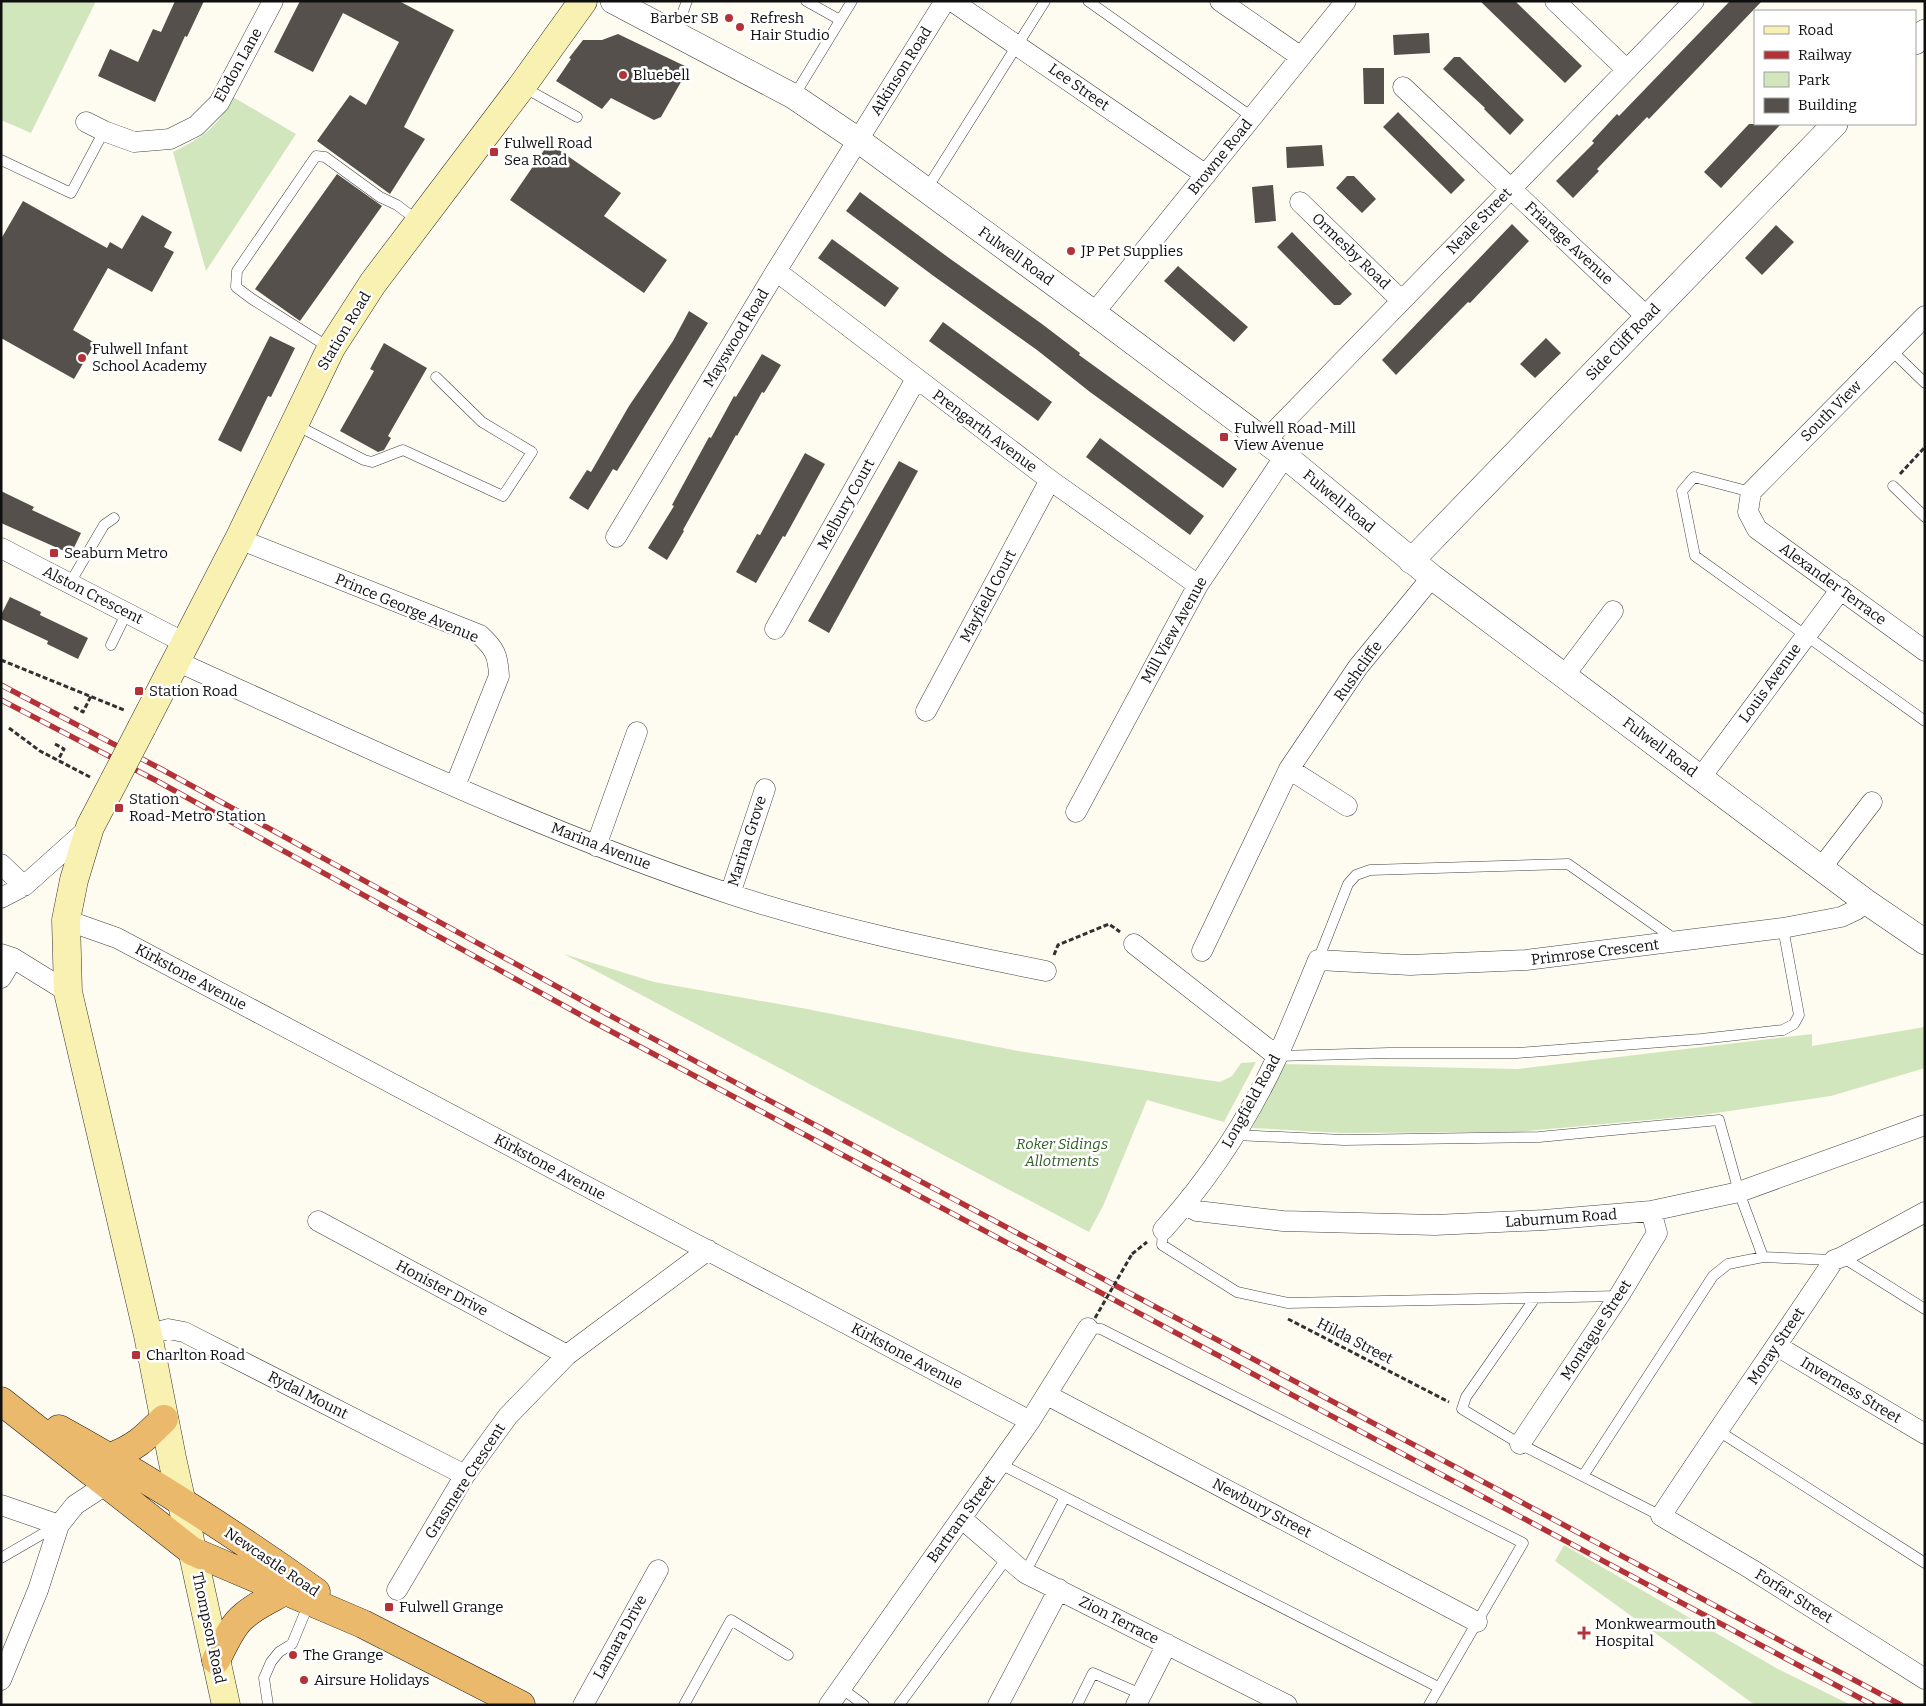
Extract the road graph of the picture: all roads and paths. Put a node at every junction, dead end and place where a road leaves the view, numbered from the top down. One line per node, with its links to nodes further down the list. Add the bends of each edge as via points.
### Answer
1 (273, 1): 29 (street, Ebdon Lane, via 240,75 196,126 170,139 134,142)
2 (583, 1): 22 (main road, Station Road)
3 (613, 1): 17 (street, Fulwell Road)
4 (687, 1): 17 (lane)
5 (806, 1): 15 (lane)
6 (852, 1): 15 (lane)
7 (945, 1): 30 (street, Atkinson Road)
8 (952, 1): 19 (street, Lee Street)
9 (1044, 1): 19 (lane)
10 (1088, 1): 26 (lane)
11 (1220, 1): 20 (street)
12 (1346, 1): 20 (street, Browne Road)
13 (1555, 1): 21 (street)
14 (1694, 1): 21 (street, Neale Street)
15 (840, 20): 24 (lane)
16 (1925, 32): 18 (street)
17 (675, 33): 24 (street, Fulwell Road)
18 (1916, 41)
19 (1018, 45): 32 (street, Lee Street); 34 (lane)
20 (1300, 57): 26 (street, Browne Road)
21 (1627, 70): 33 (street, Neale Street)
22 (522, 86): 25 (lane); 36 (main road, Station Road)
23 (1403, 87): 33 (street, Friarage Avenue)
24 (793, 96): 30 (street, Fulwell Road)
25 (577, 117)
26 (1252, 117): 32 (street, Browne Road)
27 (86, 122): 29 (street, Ebdon Lane)
28 (1834, 125): 41 (street, Side Cliff Road)
29 (104, 131): 31 (lane, via 71,193)
30 (858, 140): 34 (street, Fulwell Road); 37 (street, Mayswood Road)
31 (1, 160)
32 (1206, 175): 39 (street, Browne Road)
33 (1511, 189): 38 (street, Neale Street); 41 (street, Friarage Avenue)
34 (926, 190): 39 (street, Fulwell Road)
35 (1300, 202): 38 (street, Ormesby Road)
36 (419, 222): 42 (main road, Station Road, via 373,282); 42 (lane, via 324,157 316,156 236,271 236,287)
37 (776, 271): 45 (street, Prengarth Avenue); 56 (street, Mayswood Road)
38 (1401, 300): 48 (street, Neale Street)
39 (1094, 313): 48 (street, Fulwell Road)
40 (1925, 316): 43 (street, South View)
41 (1647, 317): 59 (street, Side Cliff Road)
42 (331, 348): 47 (main road, Station Road)
43 (1890, 350): 46 (lane); 53 (street, South View)
44 (436, 377): 47 (lane, via 482,422 532,452 503,496 404,450 372,462 364,460)
45 (916, 379): 51 (street, Prengarth Avenue); 66 (street, Melbury Court)
46 (1925, 383)
47 (295, 424): 57 (main road, Station Road)
48 (1265, 441): 50 (street, Fulwell Road)
49 (1925, 447): 52 (path, via 1891,483)
50 (1285, 456): 59 (street, Fulwell Road); 62 (street, Mill View Avenue)
51 (1050, 480): 62 (street, Prengarth Avenue); 75 (street, Mayfield Court)
52 (1893, 486): 54 (lane)
53 (1749, 502): 63 (street, Alexander Terrace, via 1757,529); 67 (lane, via 1694,477 1682,491 1696,556)
54 (1925, 517)
55 (114, 518): 61 (lane, via 104,525)
56 (616, 537)
57 (239, 540): 70 (main road, Station Road); 85 (street, Prince George Avenue, via 480,635 493,648 499,676)
58 (1, 548): 61 (street, Alston Crescent)
59 (1411, 561): 60 (street, Fulwell Road)
60 (1432, 577): 72 (street, Fulwell Road); 82 (street, Rushcliffe, via 1358,667)
61 (70, 583): 65 (street, Alston Crescent)
62 (1198, 585): 89 (street, Mill View Avenue)
63 (1841, 589): 67 (street, Louis Avenue); 69 (street, Alexander Terrace)
64 (1613, 611): 72 (street)
65 (127, 612): 68 (lane); 70 (street, Alston Crescent)
66 (775, 629)
67 (1806, 635): 76 (lane); 83 (street, Louis Avenue)
68 (111, 644)
69 (1925, 651)
70 (180, 652): 77 (main road, Station Road); 85 (street, Marina Avenue)
71 (1, 660): 73 (path)
72 (1564, 676): 83 (street, Fulwell Road)
73 (91, 696): 74 (path, via 83,712); 77 (path)
74 (74, 707)
75 (926, 711)
76 (1925, 721)
77 (144, 723): 84 (main road, Station Road, bridge)
78 (9, 728): 81 (path)
79 (637, 732): 91 (street)
80 (54, 744): 81 (path, via 64,749)
81 (58, 760): 84 (path)
82 (1289, 769): 88 (street); 103 (street, Rushcliffe)
83 (1701, 777): 93 (street, Fulwell Road)
84 (112, 784): 90 (main road, Station Road)
85 (456, 786): 91 (street, Marina Avenue)
86 (765, 789): 95 (street, Marina Grove)
87 (1872, 802): 93 (street)
88 (1347, 806)
89 (1076, 812)
90 (90, 828): 94 (street); 98 (main road)
91 (596, 846): 95 (street, Marina Avenue)
92 (1, 864): 94 (street)
93 (1821, 868): 97 (street, Fulwell Road)
94 (24, 886): 96 (street)
95 (730, 894): 106 (street, Marina Avenue, via 822,922)
96 (1, 898)
97 (1865, 901): 99 (street, Primrose Crescent, via 1856,910 1840,917); 101 (street, Fulwell Road)
98 (66, 920): 108 (main road); 118 (street, Kirkstone Avenue, via 117,938)
99 (1783, 928): 100 (street, Primrose Crescent); 109 (lane, via 1799,1014 1794,1024 1783,1030 1517,1053)
100 (1680, 942): 105 (street, Primrose Crescent, via 1516,960 1410,965); 105 (lane, via 1568,864 1370,870 1356,875 1348,884)
101 (1925, 942)
102 (1134, 944): 106 (path, via 1109,924 1058,945); 109 (street, via 1146,963)
103 (1202, 951)
104 (7, 956): 107 (street); 108 (street)
105 (1318, 960): 109 (street, Longfield Road)
106 (1046, 971)
107 (1, 978)
108 (68, 992): 127 (main road)
109 (1277, 1056): 111 (street, Longfield Road)
110 (1925, 1125): 112 (street, Laburnum Road)
111 (1235, 1135): 112 (lane, via 1344,1140 1539,1137 1719,1120); 113 (street, Longfield Road)
112 (1739, 1192): 114 (street, Laburnum Road); 120 (lane)
113 (1185, 1206): 114 (street, Laburnum Road, via 1198,1212 1283,1221 1435,1225); 117 (street, Longfield Road)
114 (1651, 1211): 122 (street, Montague Street, via 1656,1233)
115 (1925, 1212): 121 (street, Moray Street)
116 (318, 1221): 129 (street, Honister Drive)
117 (1163, 1230): 123 (lane, via 1162,1245 1237,1292 1288,1303)
118 (708, 1250): 129 (street, Grasmere Crescent); 134 (street, Kirkstone Avenue)
119 (1132, 1254): 126 (path, bridge)
120 (1763, 1258): 121 (lane); 141 (lane, via 1728,1264 1713,1276)
121 (1838, 1259): 124 (lane); 128 (street, Moray Street)
122 (1619, 1296): 123 (lane); 137 (street, Montague Street)
123 (1535, 1298): 132 (lane, via 1466,1397)
124 (1925, 1309)
125 (1280, 1315): 132 (path, Hilda Street)
126 (1091, 1323): 130 (street, Bartram Street); 158 (lane, via 1524,1543)
127 (148, 1335): 133 (main road); 140 (street, Rydal Mount, via 168,1329 184,1332)
128 (1777, 1346): 135 (street, Moray Street); 136 (street, Inverness Street)
129 (567, 1356): 140 (street, Grasmere Crescent, via 508,1416)
130 (1046, 1394): 134 (street, Bartram Street); 158 (street, Newbury Street)
131 (1, 1399): 139 (highway)
132 (1462, 1409): 137 (lane)
133 (164, 1419): 139 (highway); 143 (main road)
134 (1030, 1421): 138 (street, Bartram Street)
135 (1717, 1430): 145 (street, Moray Street); 151 (lane)
136 (1925, 1434)
137 (1520, 1444): 141 (lane)
138 (1000, 1464): 142 (lane); 146 (street, Bartram Street)
139 (108, 1471): 143 (highway, Newcastle Road); 147 (street); 148 (highway, Newcastle Road)
140 (465, 1475): 154 (street, Grasmere Crescent)
141 (1583, 1476): 145 (lane)
142 (1065, 1497): 153 (lane); 166 (lane)
143 (181, 1501): 148 (main road); 159 (highway, Newcastle Road)
144 (1, 1505): 147 (street)
145 (1661, 1516): 163 (street, Forfar Street)
146 (961, 1518): 150 (street, Zion Terrace); 165 (street, Bartram Street)
147 (59, 1525): 149 (lane); 164 (street, via 38,1590)
148 (192, 1551): 156 (highway, Newcastle Road); 162 (main road, Thompson Road)
149 (1, 1558)
150 (1007, 1558): 153 (street, Zion Terrace); 175 (lane)
151 (1925, 1563)
152 (658, 1570): 171 (street, Lamara Drive)
153 (1025, 1573): 155 (street, Zion Terrace)
154 (397, 1590)
155 (1058, 1590): 160 (street, Zion Terrace); 176 (street)
156 (285, 1591): 157 (highway, Newcastle Road); 162 (highway, via 242,1616)
157 (310, 1602): 159 (highway, Newcastle Road); 169 (lane, via 292,1644 271,1662 264,1678)
158 (1477, 1622): 166 (lane)
159 (363, 1624): 170 (highway, Newcastle Road)
160 (1167, 1644): 167 (street); 178 (street, Zion Terrace)
161 (788, 1655): 172 (lane, via 731,1620)
162 (216, 1660): 168 (main road, Thompson Road)
163 (1925, 1679)
164 (1, 1680)
165 (841, 1688): 173 (street, Bartram Street); 174 (lane)
166 (1438, 1688): 179 (lane)
167 (1139, 1699): 177 (lane, via 1093,1673)
168 (226, 1705)
169 (268, 1705)
170 (522, 1705)
171 (583, 1705)
172 (684, 1705)
173 (829, 1705)
174 (864, 1705)
175 (899, 1705)
176 (998, 1705)
177 (1077, 1705)
178 (1286, 1705)
179 (1429, 1705)

